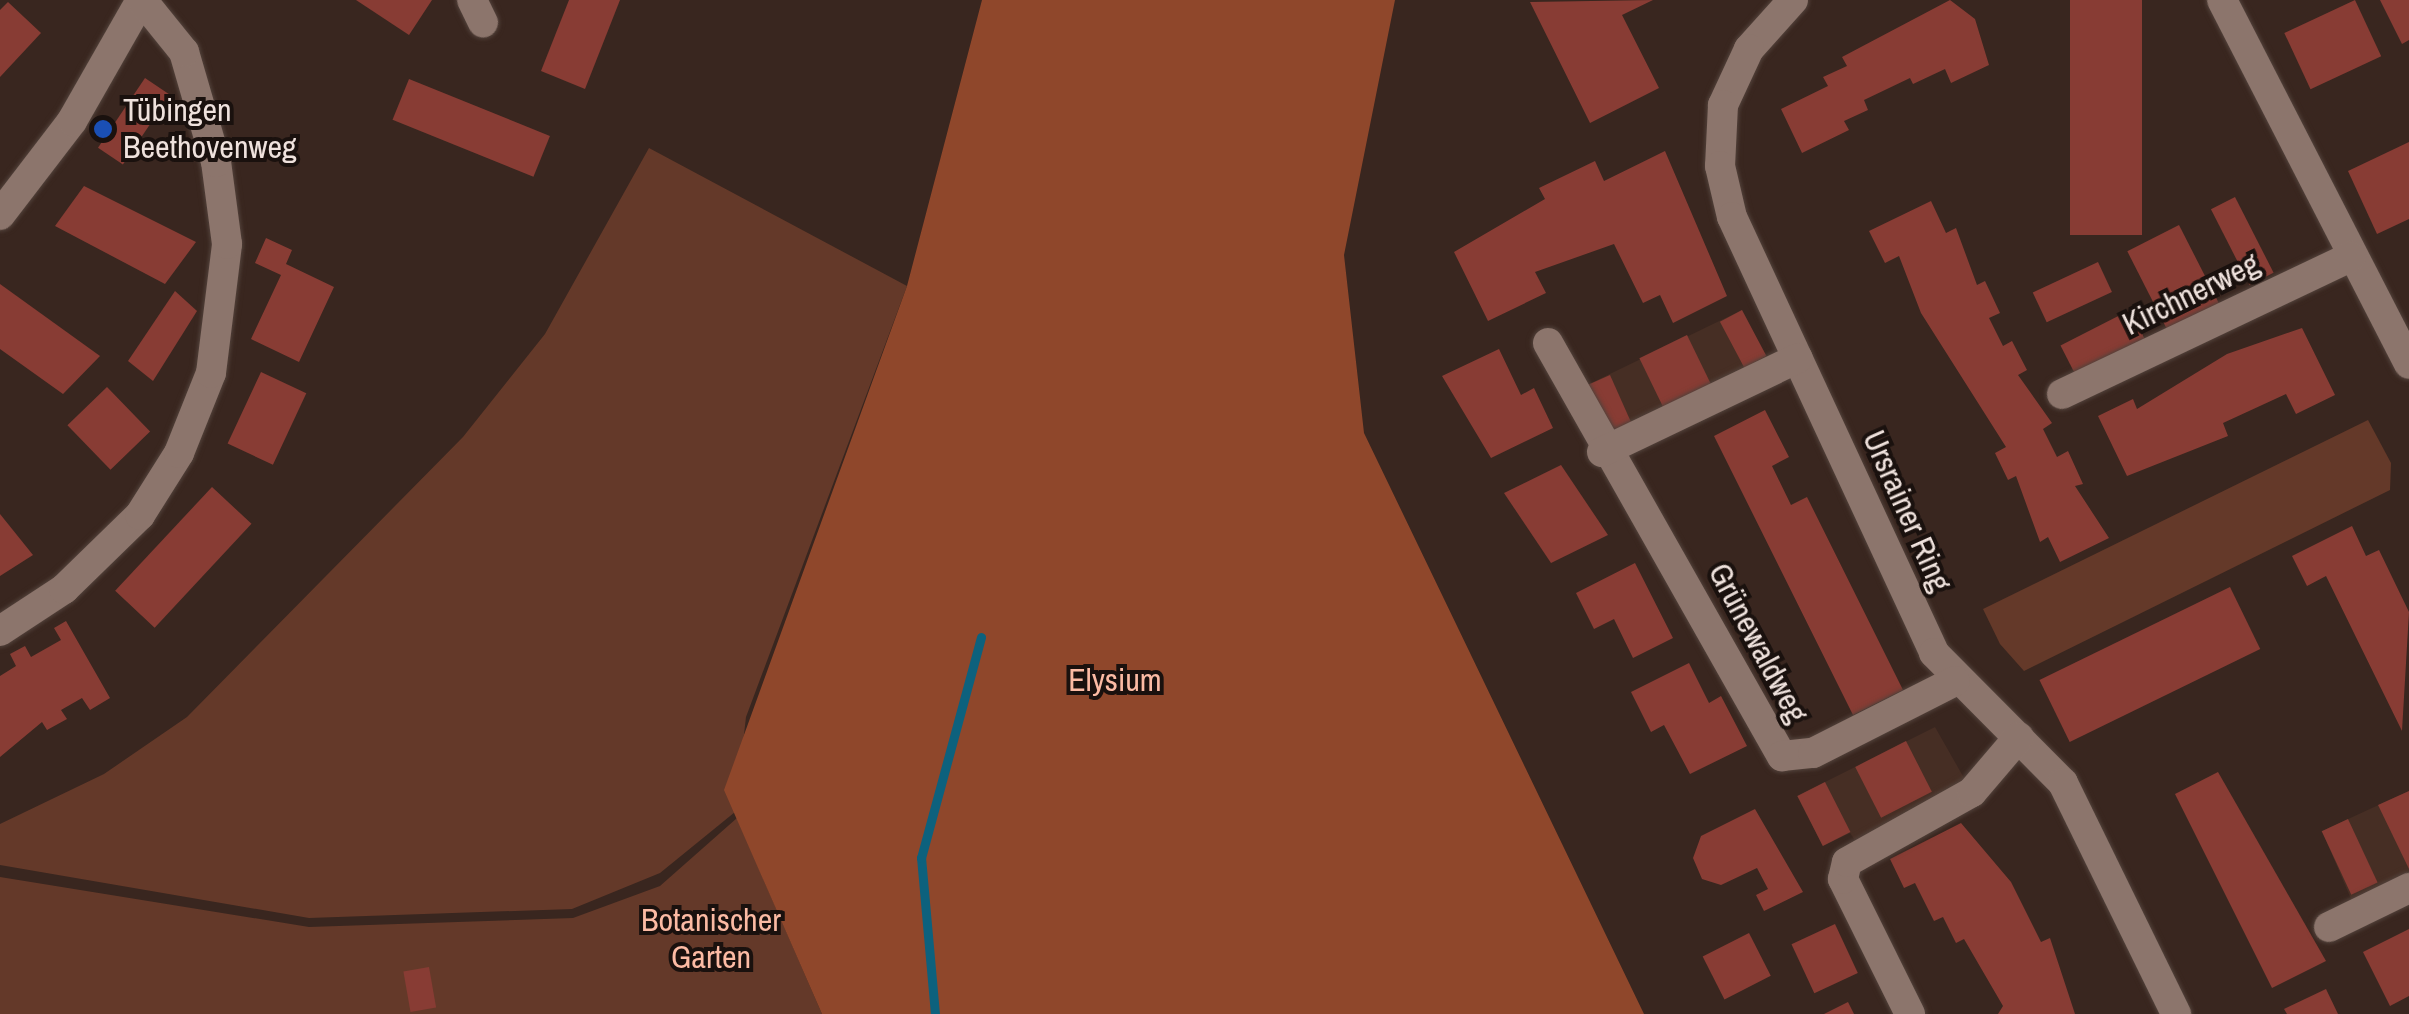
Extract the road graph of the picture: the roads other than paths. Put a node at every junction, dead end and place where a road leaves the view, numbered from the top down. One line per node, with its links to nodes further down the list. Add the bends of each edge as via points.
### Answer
1 (142, 0): 4 (street, via 72,121); 11 (street, via 184,52 216,162 227,244 211,373 180,452 140,515 64,589)
2 (1794, 0): 7 (street, Ursrainer Ring, via 1741,64 1719,138 1727,205)
3 (2222, 0): 5 (street)
4 (0, 215)
5 (2351, 257): 8 (street); 9 (street, Kirchnerweg)
6 (1548, 343): 10 (street, Grünewaldweg)
7 (1798, 358): 10 (street); 12 (street, Ursrainer Ring, via 1916,618)
8 (2409, 364)
9 (2062, 394)
10 (1602, 452): 12 (street, Grünewaldweg, via 1660,528 1782,756 1813,753)
11 (0, 631)
12 (1955, 681): 13 (street, Ursrainer Ring)
13 (2020, 737): 16 (street, via 1972,792 1848,862 1850,899); 17 (street, Ursrainer Ring, via 2063,783)
14 (2409, 888): 15 (street)
15 (2329, 927)
16 (1910, 1014)
17 (2176, 1014)

